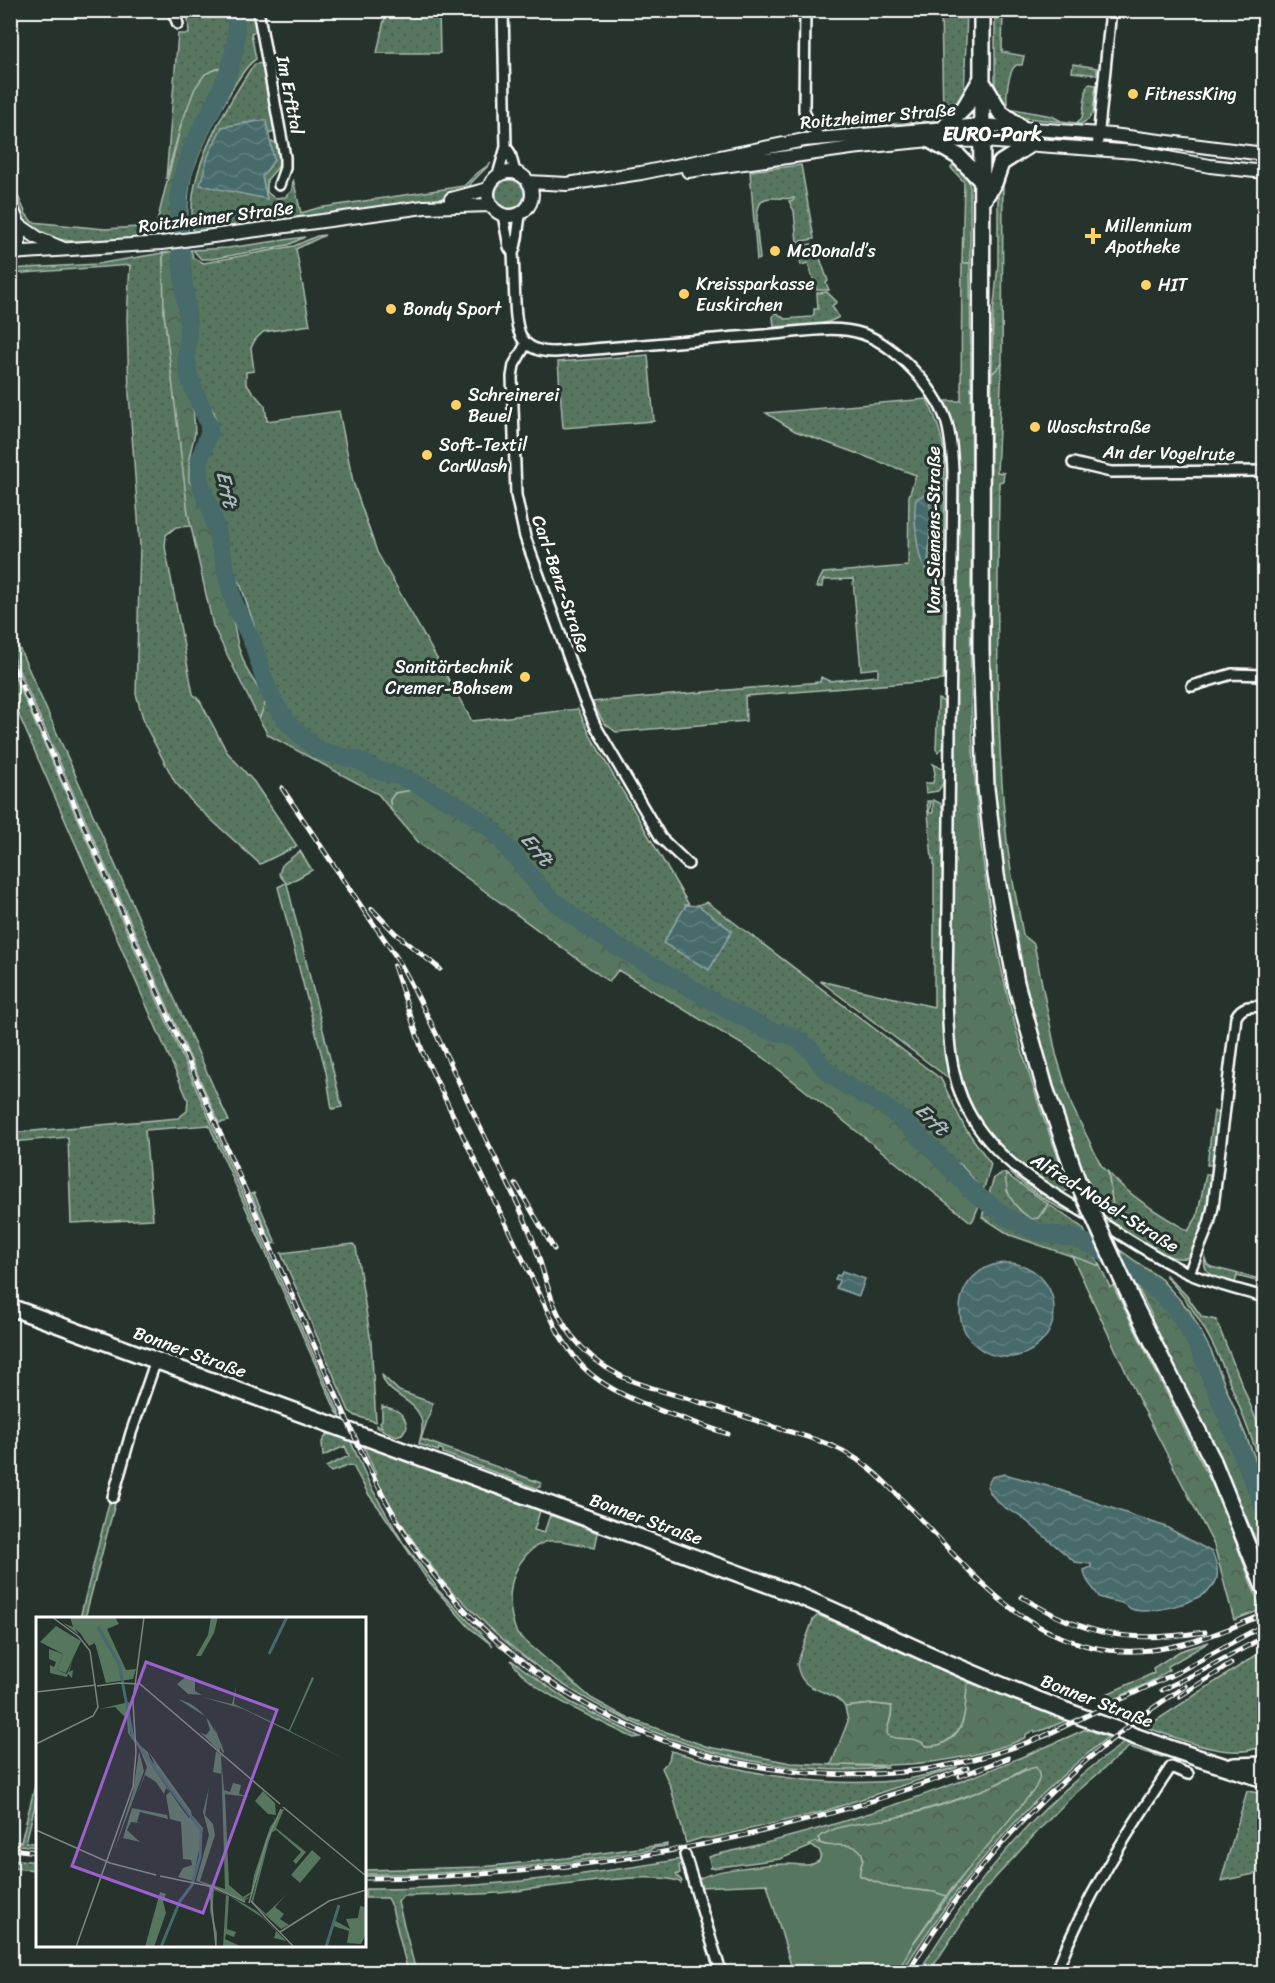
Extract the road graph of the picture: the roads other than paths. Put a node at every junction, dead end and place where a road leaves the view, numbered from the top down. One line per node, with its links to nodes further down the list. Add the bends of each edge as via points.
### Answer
1 (172, 10): 7 (street)
2 (258, 10): 27 (street, Im Erfttal, via 285,157)
3 (503, 10): 17 (street)
4 (805, 10): 13 (street, via 804,110 809,125)
5 (982, 10): 8 (main road)
6 (1111, 10): 12 (street)
7 (178, 24)
8 (982, 78): 9 (main road); 10 (main road, via 965,107); 11 (main road, via 996,107)
9 (982, 125): 10 (street, Roitzheimer Straße); 11 (street, Roitzheimer Straße); 15 (main road)
10 (946, 126): 13 (street, Roitzheimer Straße)
11 (1021, 128): 12 (street, Roitzheimer Straße)
12 (1098, 135): 18 (street); 19 (street, Roitzheimer Straße)
13 (821, 138): 22 (street, Roitzheimer Straße)
14 (930, 140): 15 (street, Roitzheimer Straße); 22 (street, Roitzheimer Straße, via 678,172); 24 (main road, via 958,156)
15 (982, 141): 16 (street, Roitzheimer Straße); 24 (main road)
16 (1029, 145): 18 (street, Roitzheimer Straße); 29 (main road, via 1001,163)
17 (506, 147): 20 (street); 23 (street)
18 (1097, 149): 21 (street, Roitzheimer Straße, via 1157,154 1210,166)
19 (1264, 154)
20 (515, 172): 23 (street); 25 (street)
21 (1264, 172)
22 (641, 173): 26 (street, Roitzheimer Straße)
23 (498, 175): 28 (street)
24 (982, 181): 29 (main road)
25 (528, 182): 26 (street, Roitzheimer Straße); 30 (street)
26 (567, 184): 30 (street, Roitzheimer Straße)
27 (279, 185)
28 (488, 189): 32 (street); 33 (street, Roitzheimer Straße)
29 (982, 200): 53 (main road, bridge, via 984,764 1007,937 1052,1112 1077,1180 1133,1303 1213,1461)
30 (531, 201): 34 (street)
31 (10, 204): 36 (street)
32 (491, 205): 33 (street, Roitzheimer Straße); 35 (street)
33 (424, 207): 37 (street, Roitzheimer Straße, via 205,239)
34 (521, 213): 35 (street); 39 (street)
35 (503, 215): 39 (street)
36 (19, 225): 37 (street); 38 (street)
37 (68, 250): 38 (street, Roitzheimer Straße)
38 (15, 253)
39 (513, 253): 40 (street, via 516,326)
40 (526, 344): 45 (street, Carl-Benz-Straße, via 512,377 516,487 523,530 595,725 661,838); 47 (street, Von-Siemens-Straße, via 552,352 849,331 872,338 895,354 940,406 950,433 953,470 947,996)
41 (1073, 463): 42 (street, An der Vogelrute, via 1111,472)
42 (1264, 471)
43 (1264, 675): 44 (street, via 1232,674)
44 (1192, 686)
45 (688, 864)
46 (1264, 1007): 48 (street, Alfred-Nobel-Straße, via 1244,1008 1236,1017 1213,1208)
47 (952, 1065): 48 (street, Alfred-Nobel-Straße, via 972,1118 1010,1162 1070,1204)
48 (1189, 1273): 49 (street, Alfred-Nobel-Straße)
49 (1264, 1297)
50 (10, 1306): 51 (main road, Bonner Straße)
51 (156, 1360): 52 (street); 57 (main road, Bonner Straße, via 852,1617 1011,1689)
52 (113, 1497)
53 (1264, 1587)
54 (1264, 1757): 55 (main road)
55 (1248, 1765): 56 (main road); 57 (main road)
56 (1264, 1765)
57 (1222, 1766): 59 (main road, Bonner Straße)
58 (1188, 1774): 62 (street, via 1171,1767 1151,1796 1101,1875)
59 (1264, 1779)
60 (685, 1855): 61 (street)
61 (721, 1972)
62 (1056, 1972)

